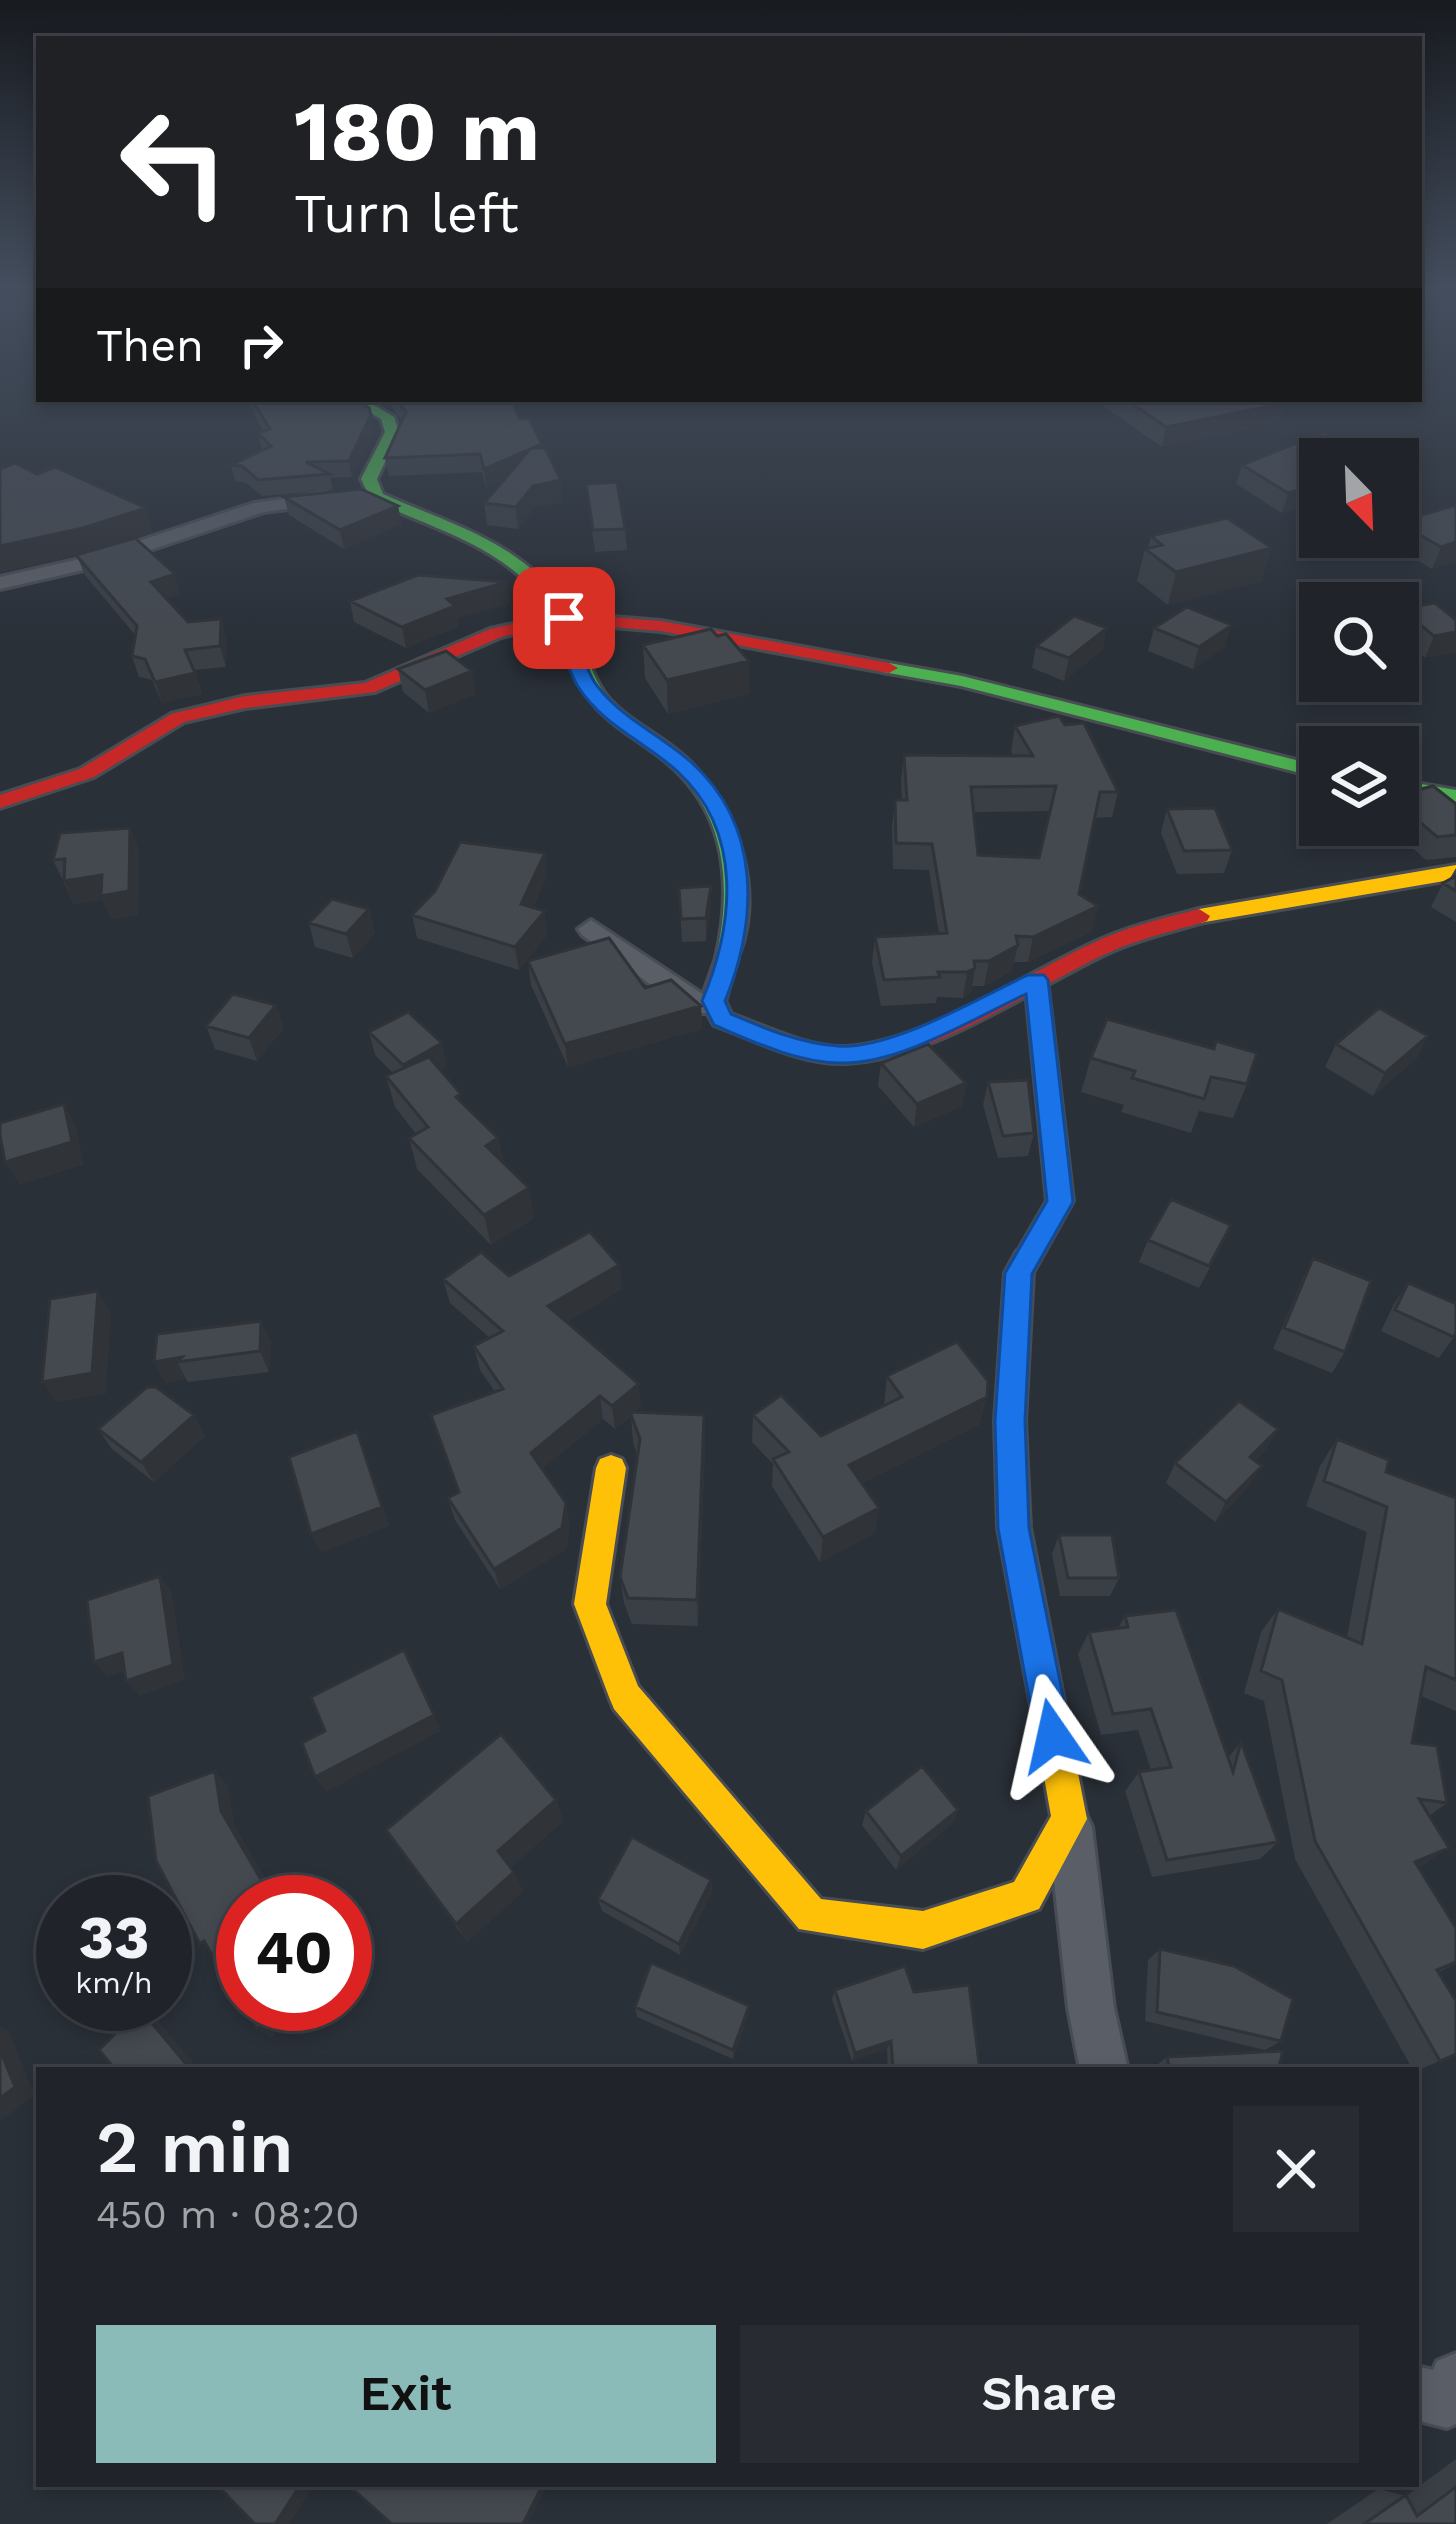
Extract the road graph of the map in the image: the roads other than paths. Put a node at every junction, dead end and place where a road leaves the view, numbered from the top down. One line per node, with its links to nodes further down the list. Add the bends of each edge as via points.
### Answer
1 (366, 406): 2 (street, via 387,417 392,432 369,479)
2 (376, 496): 3 (street, via 261,507 98,561); 4 (street, via 487,541)
3 (0, 583)
4 (564, 618): 5 (street, via 661,626 962,681); 8 (street, via 496,633 369,688 178,718 87,773); 12 (street, via 586,684 683,766 733,840 740,879 732,956 713,1001)
5 (1299, 767)
6 (1419, 790): 7 (street)
7 (1456, 796)
8 (0, 802)
9 (1456, 872): 11 (street, via 1202,915 1105,945)
10 (591, 929): 12 (street)
11 (1036, 980): 12 (street, via 902,1042 843,1055 781,1044); 14 (street, via 1060,1202 1018,1273 1014,1528)
12 (722, 1019)
13 (611, 1468): 14 (street, via 590,1604 626,1697 812,1916 923,1930 1026,1896)
14 (1069, 1819): 15 (street)
15 (1103, 2067)
16 (1456, 2380): 17 (street, via 1448,2401)
17 (1419, 2393)

